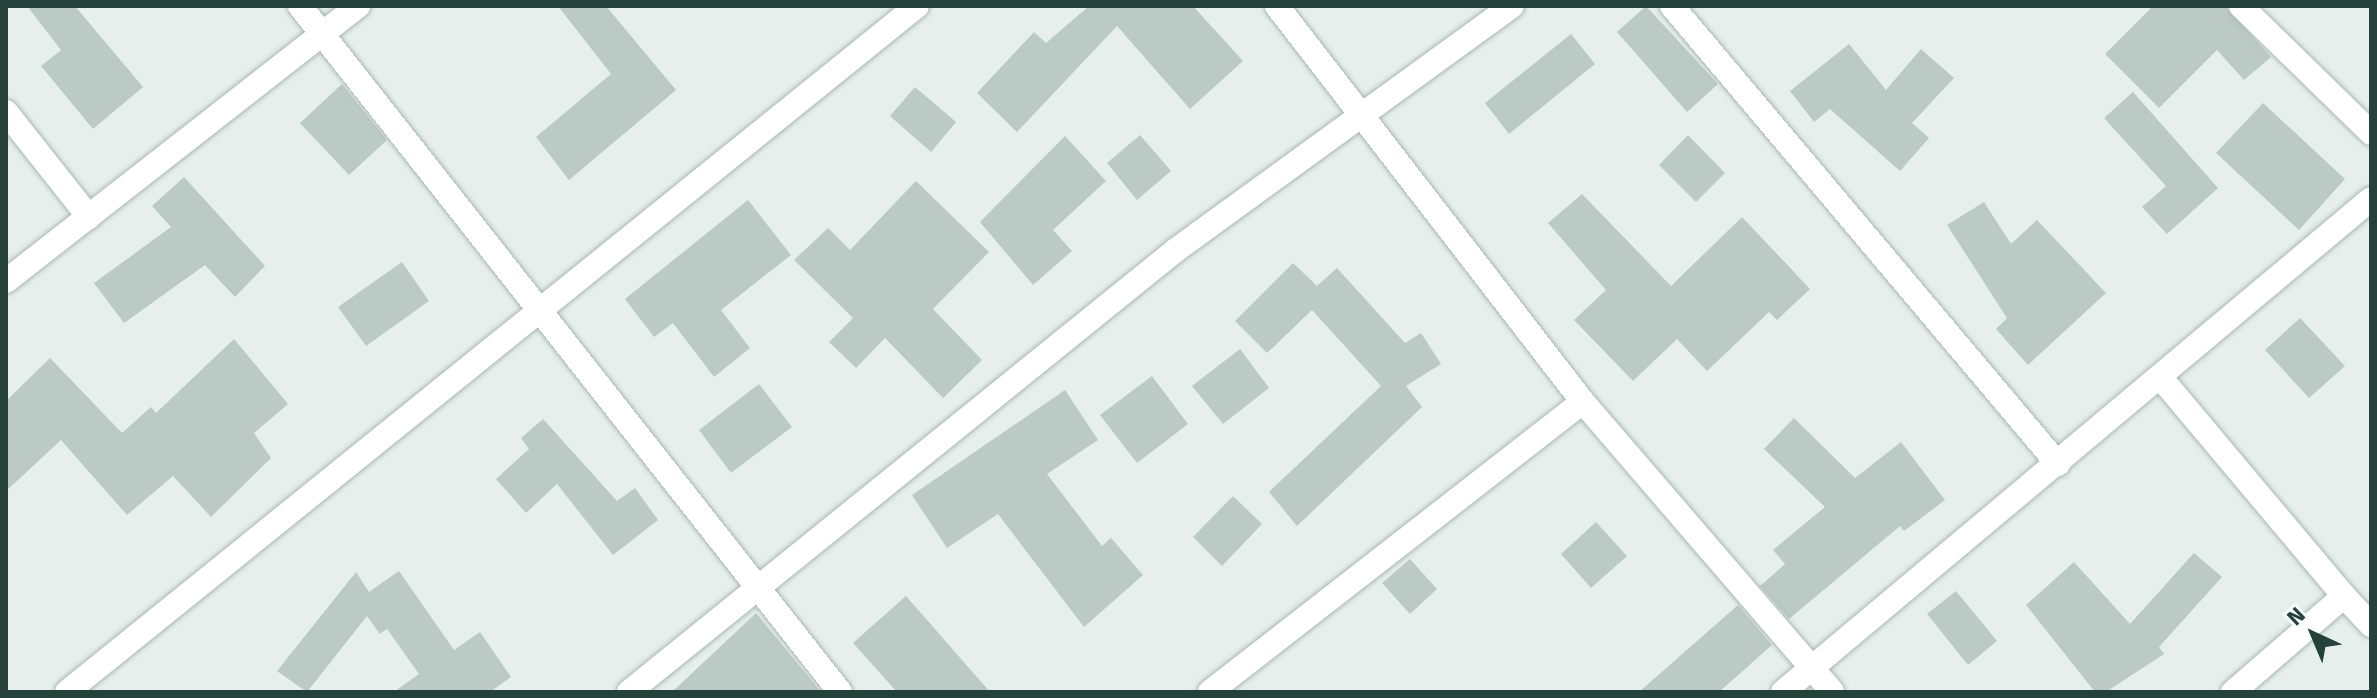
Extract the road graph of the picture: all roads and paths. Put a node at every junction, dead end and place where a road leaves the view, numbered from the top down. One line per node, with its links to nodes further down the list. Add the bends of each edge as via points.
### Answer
1 (300, 6): 8 (street)
2 (358, 6): 8 (street)
3 (917, 6): 15 (street)
4 (1277, 6): 10 (street)
5 (1512, 6): 10 (street, via 1410,85)
6 (1672, 6): 18 (street)
7 (2241, 6): 11 (street)
8 (321, 35): 13 (street); 15 (street)
9 (6, 112): 13 (street)
10 (1358, 114): 17 (street); 19 (street, via 1176,250)
11 (2371, 133)
12 (2371, 199): 16 (street)
13 (89, 217): 14 (street)
14 (6, 281)
15 (537, 313): 19 (street); 23 (street)
16 (2161, 378): 18 (street); 20 (street)
17 (1583, 402): 22 (street); 26 (street)
18 (2058, 464): 22 (street)
19 (756, 590): 24 (street); 25 (street)
20 (2344, 596): 21 (street); 29 (street)
21 (2371, 625)
22 (1812, 669): 27 (street); 28 (street)
23 (67, 692)
24 (629, 692)
25 (840, 692)
26 (1210, 692)
27 (1783, 692)
28 (1832, 692)
29 (2233, 692)

